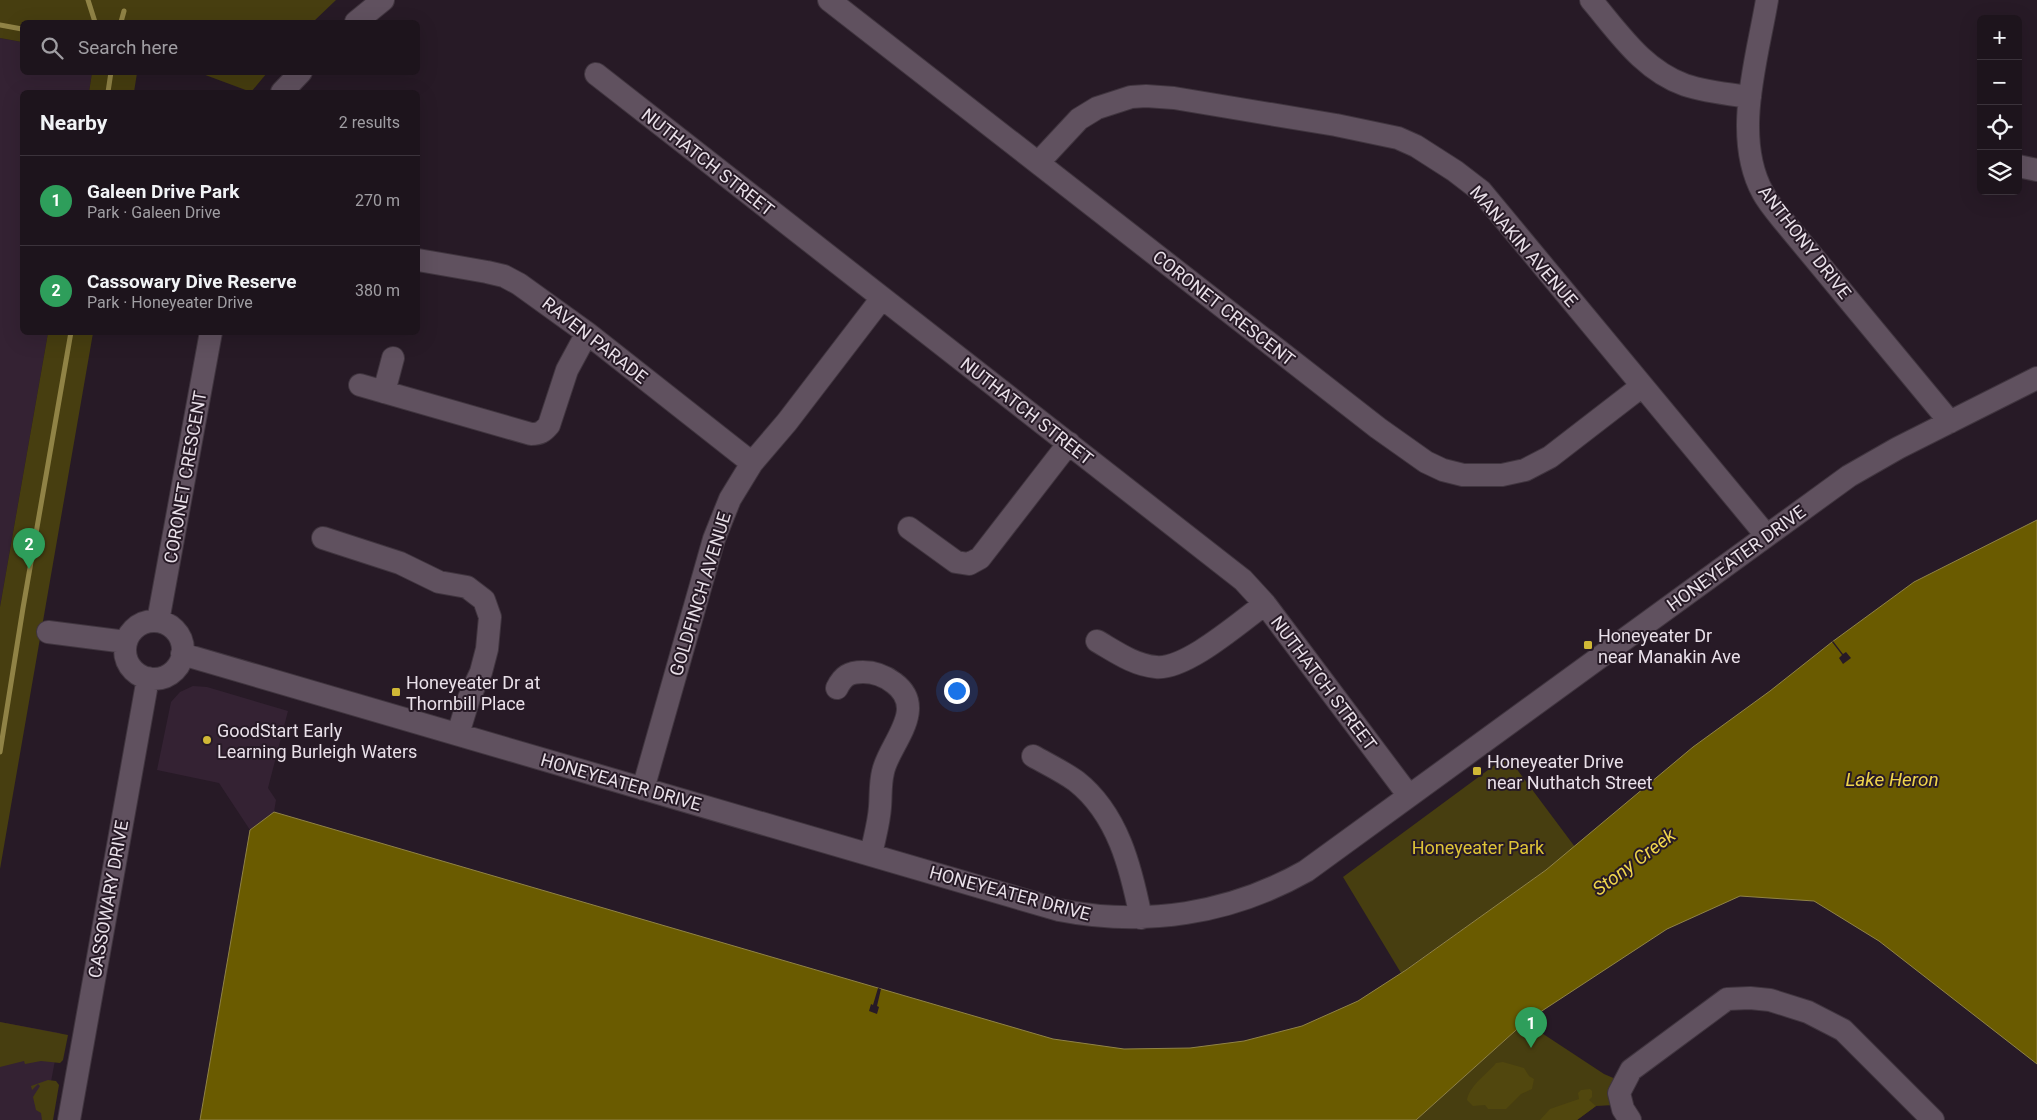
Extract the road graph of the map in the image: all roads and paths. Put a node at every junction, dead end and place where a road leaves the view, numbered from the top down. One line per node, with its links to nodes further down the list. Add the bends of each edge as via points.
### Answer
1 (383, 0): 6 (street)
2 (828, 0): 5 (street, CORONET CRESCENT)
3 (1591, 0): 10 (street, via 1645,63 1664,76 1707,90)
4 (1767, 0): 10 (street, ANTHONY DRIVE)
5 (854, 7): 11 (street, CORONET CRESCENT)
6 (358, 20)
7 (596, 74): 15 (street, NUTHATCH STREET)
8 (298, 75): 9 (street)
9 (284, 90)
10 (1750, 97): 23 (street, ANTHONY DRIVE, via 1746,129 1748,148 1754,174 1763,193)
11 (1038, 163): 21 (street, CORONET CRESCENT, via 1378,428 1426,462 1443,470 1484,476 1525,470 1550,457); 21 (street, MANAKIN AVENUE, via 1079,119 1096,108 1131,97 1174,98 1398,138 1447,165 1481,191)
12 (2022, 167): 13 (street)
13 (2037, 170)
14 (420, 260): 16 (street, RAVEN PARADE, via 504,276 535,294)
15 (882, 298): 24 (street, NUTHATCH STREET); 25 (street, GOLDFINCH AVENUE)
16 (587, 333): 22 (street, via 567,370 549,425 538,434); 25 (street, RAVEN PARADE)
17 (210, 335): 30 (street, CORONET CRESCENT)
18 (393, 358): 22 (street)
19 (2037, 378): 23 (street, HONEYEATER DRIVE)
20 (360, 385): 22 (street)
21 (1642, 386): 27 (street, MANAKIN AVENUE)
22 (384, 392)
23 (1950, 422): 27 (street, HONEYEATER DRIVE, via 1850,476)
24 (1069, 444): 26 (street, via 980,558 969,564 956,562); 29 (street, NUTHATCH STREET, via 1243,580)
25 (752, 463): 39 (street, GOLDFINCH AVENUE, via 730,499 717,530)
26 (909, 528)
27 (1766, 535): 40 (street, HONEYEATER DRIVE)
28 (323, 538): 37 (street, via 400,563 439,582 467,587 484,600 490,616 487,649)
29 (1265, 604): 32 (street, via 1193,656 1166,667 1124,658); 40 (street, NUTHATCH STREET)
30 (158, 622): 33 (street, via 135,628); 34 (street, via 167,624 180,637)
31 (48, 632): 33 (street)
32 (1097, 641)
33 (126, 642): 35 (street, via 127,660 139,674)
34 (182, 654): 35 (street, via 174,671 166,676); 37 (street, HONEYEATER DRIVE)
35 (148, 678): 43 (street, CASSOWARY DRIVE)
36 (837, 688): 41 (street, via 842,677 851,673 878,673 899,686 907,706 905,726 883,770)
37 (458, 734): 39 (street, HONEYEATER DRIVE)
38 (1032, 756): 42 (street, via 1076,782 1111,823 1129,864)
39 (643, 788): 41 (street, HONEYEATER DRIVE)
40 (1409, 796): 42 (street, HONEYEATER DRIVE, via 1306,870 1273,887 1241,901 1203,911)
41 (871, 855): 42 (street, HONEYEATER DRIVE, via 1059,910)
42 (1141, 918)
43 (69, 1120)
44 (1630, 1120): 45 (street, via 1622,1109 1619,1093 1632,1070 1726,999 1750,998 1770,1000 1808,1012 1843,1030)
45 (1933, 1120)

